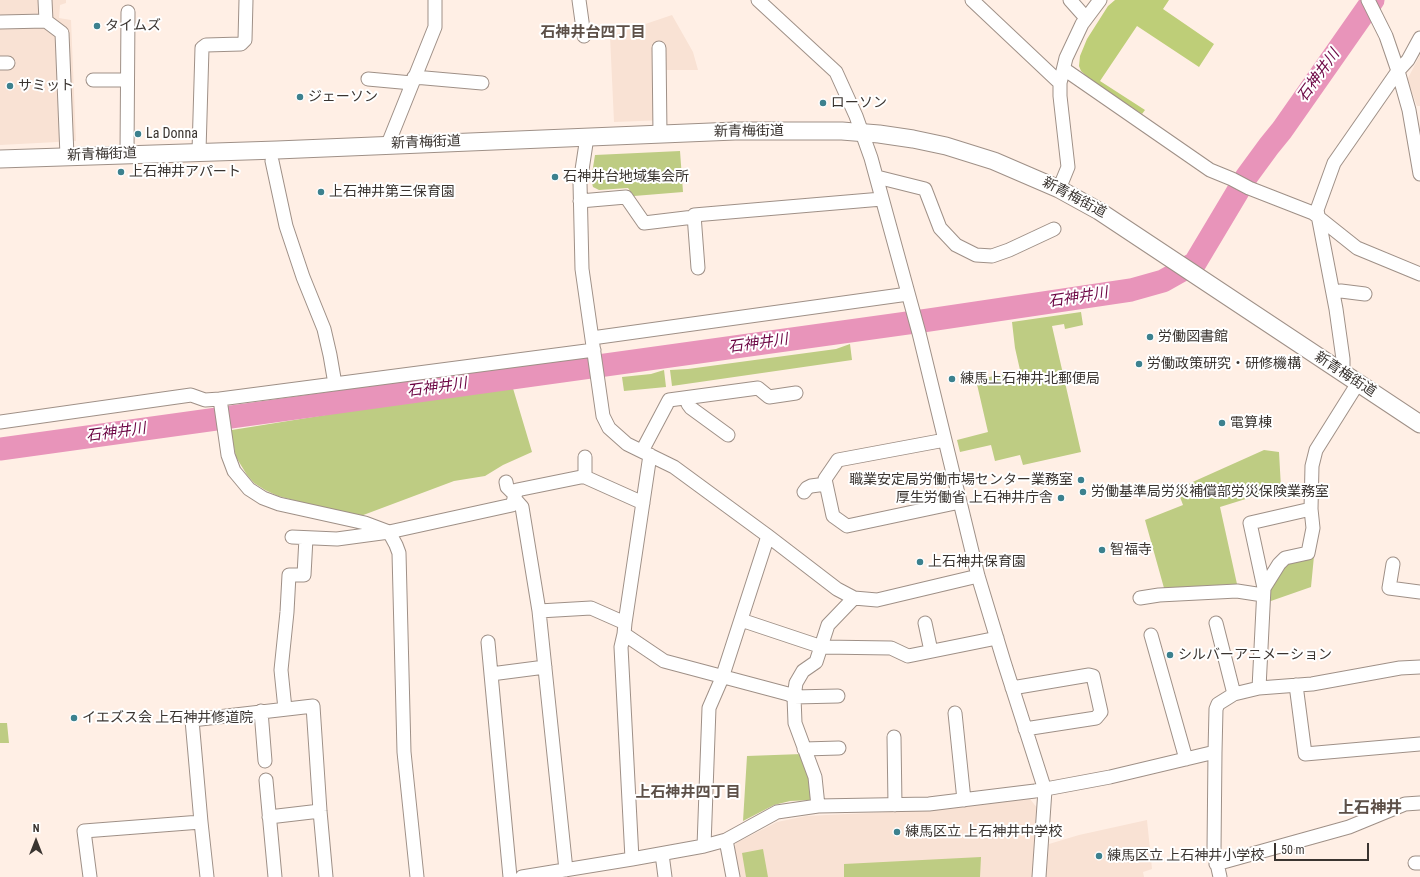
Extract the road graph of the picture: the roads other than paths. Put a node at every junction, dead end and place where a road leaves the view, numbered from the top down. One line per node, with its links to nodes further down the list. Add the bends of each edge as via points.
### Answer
1 (45, 0): 12 (street)
2 (246, 0): 30 (street, via 246,40 241,44 206,45 202,48)
3 (435, 0): 22 (street, via 435,27)
4 (579, 0): 14 (street)
5 (758, 0): 26 (street, via 836,72)
6 (972, 0): 24 (street)
7 (1070, 0): 11 (street)
8 (1100, 0): 11 (street)
9 (1368, 0): 18 (street, via 1386,36)
10 (128, 12): 20 (street)
11 (1086, 18): 17 (street, via 1066,58)
12 (46, 21): 13 (street); 32 (street, via 62,33 62,131)
13 (0, 22)
14 (584, 36)
15 (1420, 38): 18 (street, via 1408,60)
16 (659, 48): 27 (street)
17 (1064, 69): 24 (street); 41 (street, via 1210,170)
18 (1398, 71): 25 (street); 41 (street, via 1334,163 1317,210)
19 (93, 80): 20 (street)
20 (126, 80): 31 (street)
21 (368, 80): 22 (street)
22 (413, 80): 23 (street); 29 (street)
23 (482, 83)
24 (1060, 83): 37 (street, via 1068,167)
25 (1415, 112): 35 (street, via 1414,135)
26 (862, 132): 27 (main road, 新青梅街道, via 735,131); 36 (street); 37 (main road, 新青梅街道, via 946,146 994,161)
27 (660, 134): 28 (main road, 新青梅街道)
28 (587, 137): 29 (main road, 新青梅街道); 39 (street)
29 (388, 144): 30 (main road, 新青梅街道)
30 (199, 151): 31 (main road, 新青梅街道)
31 (127, 154): 32 (main road, 新青梅街道)
32 (67, 156): 33 (main road, 新青梅街道)
33 (0, 159)
34 (272, 161): 51 (street, via 286,226 324,329)
35 (1420, 174)
36 (877, 177): 38 (street); 42 (street, via 926,189 940,228 956,245 976,255 992,256)
37 (1059, 189): 49 (main road, 新青梅街道, via 1138,236)
38 (882, 199): 40 (street); 46 (street)
39 (580, 201): 40 (street, via 626,197 644,223); 48 (street, via 582,269)
40 (694, 217): 43 (street)
41 (1319, 217): 44 (street, via 1357,248); 45 (street)
42 (1054, 228)
43 (698, 268)
44 (1420, 274)
45 (1333, 292): 47 (street); 49 (street)
46 (908, 294): 48 (street); 58 (street)
47 (1365, 294)
48 (593, 348): 51 (street); 59 (street, via 603,416 609,428 627,444)
49 (1343, 373): 50 (main road, 新青梅街道)
50 (1358, 383): 56 (main road, 新青梅街道); 68 (street, via 1316,450 1312,466)
51 (335, 384): 54 (street)
52 (796, 393): 53 (street, via 769,397 758,388)
53 (689, 398): 57 (street, via 688,404 691,408); 59 (street, via 669,400)
54 (220, 399): 55 (street, via 205,400 191,395); 69 (street, via 228,455 234,471 249,489 279,504 365,523)
55 (0, 422)
56 (1420, 424)
57 (728, 435)
58 (945, 440): 63 (street, via 838,460 825,479); 66 (street)
59 (646, 453): 67 (street); 70 (street, via 674,467)
60 (585, 457): 61 (street)
61 (585, 477): 65 (street, via 517,490); 67 (street)
62 (506, 482): 65 (street)
63 (826, 484): 64 (street, via 812,486); 66 (street, via 833,516 847,526)
64 (804, 492)
65 (515, 496): 69 (street, via 512,505); 79 (street, via 522,507)
66 (960, 502): 74 (street)
67 (643, 503): 83 (street)
68 (1311, 509): 76 (street, via 1313,528 1308,553 1285,558); 76 (street, via 1250,523)
69 (389, 532): 72 (street, via 336,539); 129 (street, via 399,553 404,752)
70 (768, 536): 77 (street, via 837,590); 80 (street)
71 (292, 537): 72 (street)
72 (306, 538): 99 (street, via 304,574 288,575 282,670)
73 (1393, 564): 75 (street, via 1389,588)
74 (978, 576): 77 (street, via 877,600); 85 (street)
75 (1420, 589)
76 (1264, 591): 78 (street); 95 (street)
77 (854, 598): 87 (street, via 828,625)
78 (1140, 598)
79 (539, 611): 83 (street, via 591,608); 90 (street)
80 (741, 620): 87 (street); 92 (street)
81 (925, 623): 88 (street)
82 (1216, 623): 96 (street)
83 (625, 628): 92 (street, via 664,661); 122 (street, via 621,647)
84 (1151, 635): 108 (street)
85 (997, 638): 88 (street); 94 (street)
86 (488, 642): 91 (street)
87 (822, 647): 88 (street, via 891,648 908,656); 98 (street, via 816,662 803,671 796,683)
88 (932, 651)
89 (1420, 667): 93 (street)
90 (545, 668): 91 (street); 124 (street)
91 (491, 674): 130 (street)
92 (722, 678): 98 (street); 120 (street, via 709,708)
93 (1296, 685): 95 (street); 104 (street, via 1305,754)
94 (1012, 688): 102 (street); 102 (street, via 1093,676 1101,712 1096,718)
95 (1259, 688): 96 (street)
96 (1234, 694): 107 (street, via 1218,704 1216,709)
97 (838, 696): 98 (street)
98 (794, 697): 106 (street, via 795,723)
99 (285, 709): 100 (street); 116 (street, via 313,706)
100 (261, 711): 109 (street); 118 (street, via 192,720)
101 (955, 713): 112 (street)
102 (1025, 729): 111 (street)
103 (894, 737): 114 (street)
104 (1420, 744)
105 (839, 748): 106 (street)
106 (804, 749): 115 (street, via 815,777)
107 (1215, 752): 108 (street); 123 (street)
108 (1186, 759): 111 (street)
109 (264, 761)
110 (266, 780): 117 (street)
111 (1045, 790): 112 (street); 134 (street)
112 (964, 800): 114 (street)
113 (1420, 803): 123 (street, via 1405,804 1349,827)
114 (895, 805): 115 (street)
115 (818, 806): 119 (street, via 777,812)
116 (320, 811): 117 (street); 128 (street)
117 (269, 817): 127 (street)
118 (201, 822): 125 (street, via 84,831); 126 (street)
119 (726, 840): 120 (street); 133 (street)
120 (704, 846): 121 (street)
121 (662, 854): 122 (street); 132 (street)
122 (632, 859): 124 (street)
123 (1216, 864): 135 (street)
124 (566, 870): 131 (street)
125 (90, 877)
126 (208, 877)
127 (275, 877)
128 (326, 877)
129 (417, 877)
130 (510, 877)
131 (522, 877)
132 (665, 877)
133 (733, 877)
134 (1040, 877)
135 (1220, 877)

